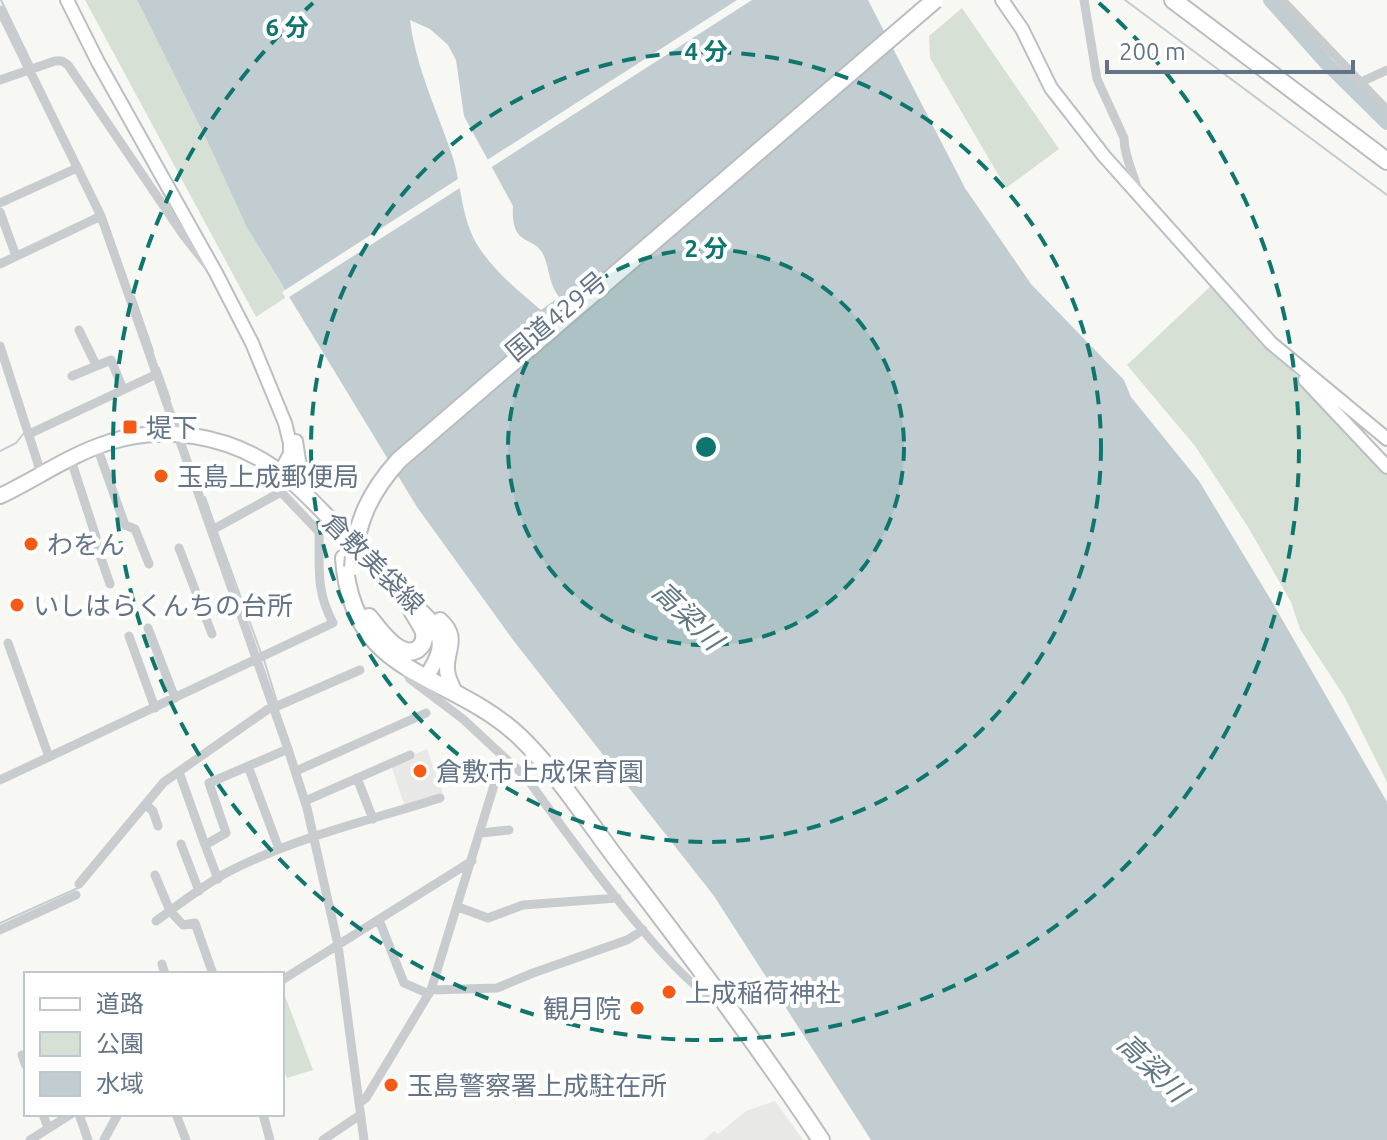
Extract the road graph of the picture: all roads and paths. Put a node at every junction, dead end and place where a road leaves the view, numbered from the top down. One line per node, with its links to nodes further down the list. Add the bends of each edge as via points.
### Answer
1 (67, 0): 24 (street)
2 (925, 0): 45 (highway, 国道429号, via 393,455 370,481 347,527)
3 (935, 0): 45 (highway, 国道429号, bridge, via 399,460 367,502)
4 (1002, 0): 18 (street, via 1070,115)
5 (1084, 0): 18 (street, via 1097,79 1124,138)
6 (1173, 0): 16 (highway)
7 (1189, 0): 15 (highway)
8 (1282, 0): 13 (street)
9 (0, 10): 10 (street)
10 (32, 67): 12 (street); 17 (street); 24 (street, via 55,61 68,65 184,236)
11 (1387, 70): 13 (street)
12 (0, 80)
13 (1359, 83): 14 (street)
14 (1387, 110)
15 (1387, 149)
16 (1387, 161)
17 (77, 168): 19 (street); 21 (street)
18 (1139, 195): 27 (street)
19 (0, 203)
20 (0, 212): 22 (street)
21 (101, 216): 22 (street); 29 (street)
22 (16, 256): 23 (street)
23 (0, 264)
24 (216, 273): 32 (street)
25 (79, 330): 28 (street)
26 (0, 346): 33 (street)
27 (1293, 361): 35 (street); 38 (street)
28 (96, 365): 30 (street); 31 (street, via 111,360)
29 (157, 374): 31 (street); 34 (street)
30 (72, 376)
31 (123, 389): 33 (street)
32 (275, 399): 39 (street, via 290,443); 42 (street, via 289,422)
33 (29, 434): 40 (street)
34 (179, 434): 36 (main road, 倉敷美袋線, via 146,435); 39 (main road, 倉敷美袋線, via 231,446); 43 (street)
35 (1387, 439)
36 (97, 447): 37 (main road, 倉敷美袋線); 46 (street, via 125,525 135,529)
37 (71, 460): 40 (main road, 倉敷美袋線); 47 (street)
38 (1387, 467)
39 (280, 472): 42 (main road, 倉敷美袋線)
40 (42, 476): 41 (main road, 倉敷美袋線)
41 (0, 496)
42 (310, 499): 48 (main road, 倉敷美袋線)
43 (215, 528): 55 (street); 55 (street, via 281,492 319,532 320,590 333,623)
44 (179, 548): 52 (street)
45 (349, 562): 50 (highway, 国道429号); 56 (highway, 国道429号, via 347,591 359,620)
46 (149, 564)
47 (110, 584)
48 (403, 593): 49 (main road, 倉敷美袋線); 50 (highway, via 424,635 417,650 395,646)
49 (416, 606): 58 (main road, 倉敷美袋線, via 440,633 440,649); 59 (main road, via 445,624 452,643 447,674)
50 (368, 616): 58 (highway, 国道429号, via 392,648)
51 (148, 628): 60 (street)
52 (212, 634)
53 (129, 636): 62 (street)
54 (8, 643): 66 (street)
55 (258, 659): 60 (street); 61 (street)
56 (404, 667): 58 (highway, 国道429号); 67 (street, via 410,679)
57 (360, 670): 61 (street)
58 (426, 677): 59 (highway, 国道429号)
59 (456, 694): 99 (highway, 国道429号, via 518,736 543,762)
60 (175, 698): 62 (street)
61 (274, 706): 64 (street); 70 (street)
62 (155, 708): 66 (street)
63 (426, 713): 69 (street)
64 (288, 749): 68 (street); 69 (street)
65 (410, 755): 71 (street)
66 (49, 757): 72 (street)
67 (506, 759): 79 (street); 88 (street, via 526,777)
68 (248, 766): 82 (street, via 209,783 226,833); 83 (street)
69 (296, 771): 74 (street)
70 (180, 774): 75 (street, via 164,782); 82 (street)
71 (357, 778): 74 (street); 76 (street)
72 (0, 780)
73 (440, 798): 76 (street)
74 (305, 801): 80 (street)
75 (148, 806): 77 (street); 93 (street, via 77,890)
76 (373, 819): 80 (street)
77 (158, 826)
78 (509, 830): 79 (street)
79 (481, 833): 84 (street)
80 (314, 836): 83 (street); 95 (street)
81 (181, 844): 87 (street)
82 (205, 845): 86 (street)
83 (279, 849): 86 (street)
84 (472, 861): 89 (street); 91 (street)
85 (155, 875): 90 (street)
86 (218, 879): 87 (street)
87 (199, 891): 90 (street)
88 (617, 898): 89 (street, via 523,905 488,918); 94 (street)
89 (458, 907): 98 (street)
90 (170, 911): 92 (street); 96 (street, via 183,925 195,923)
91 (379, 920): 95 (street); 98 (street, via 404,983)
92 (156, 921)
93 (0, 930)
94 (643, 930): 98 (street, via 497,988); 99 (street, via 704,994)
95 (338, 945): 97 (street); 102 (street)
96 (212, 972)
97 (284, 979)
98 (430, 992): 102 (street)
99 (722, 1002): 118 (highway, 国道429号)
100 (22, 1055): 101 (street)
101 (24, 1060)
102 (359, 1103): 103 (street)
103 (360, 1115): 116 (street); 117 (street)
104 (44, 1116): 110 (street)
105 (68, 1116): 110 (street)
106 (80, 1116): 112 (street)
107 (117, 1116): 113 (street)
108 (177, 1116): 114 (street)
109 (264, 1116): 115 (street)
110 (48, 1128): 111 (street)
111 (30, 1140)
112 (88, 1140)
113 (104, 1140)
114 (186, 1140)
115 (270, 1140)
116 (323, 1140)
117 (364, 1140)
118 (821, 1140)

